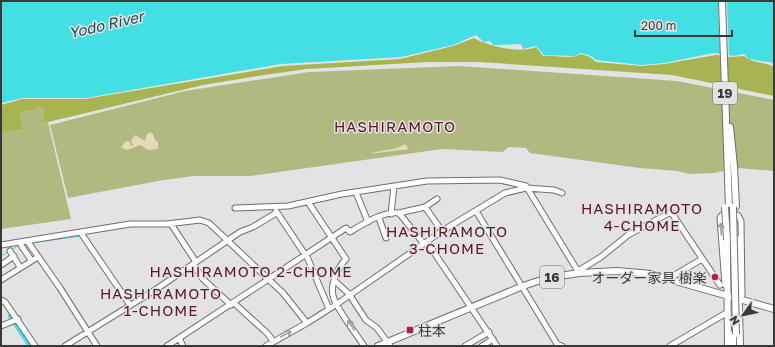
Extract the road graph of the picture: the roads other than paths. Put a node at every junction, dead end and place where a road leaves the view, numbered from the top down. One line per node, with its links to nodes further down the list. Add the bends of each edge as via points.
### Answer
1 (722, 1): 3 (main road, 19)
2 (725, 1): 3 (main road, 19)
3 (728, 127): 4 (main road, 19)
4 (730, 185): 13 (main road); 13 (main road)
5 (394, 186): 6 (street, via 450,180 500,180 526,186); 10 (street, via 313,199); 19 (street)
6 (528, 189): 7 (street, via 554,190); 16 (street, via 505,193); 42 (street)
7 (562, 193)
8 (357, 195): 22 (street)
9 (437, 199): 12 (street)
10 (308, 202): 11 (street); 26 (street)
11 (275, 206): 15 (street); 17 (street)
12 (425, 207): 18 (street); 24 (street)
13 (731, 207): 50 (main road, bridge, via 727,240); 52 (main road, via 737,239); 65 (main road)
14 (235, 208): 15 (street)
15 (263, 208): 21 (street)
16 (476, 211): 24 (street); 48 (street)
17 (276, 213): 21 (street); 34 (street)
18 (399, 213): 19 (street); 30 (street)
19 (391, 214): 20 (street)
20 (379, 218): 22 (street); 27 (street)
21 (266, 219): 29 (street, via 240,232)
22 (368, 222): 26 (street, via 350,232 346,228)
23 (171, 224): 25 (street, via 130,224); 29 (street, via 200,220 209,223); 39 (street)
24 (442, 231): 30 (street)
25 (81, 233): 28 (street); 55 (street)
26 (332, 237): 34 (street); 46 (street, via 346,259 339,266)
27 (386, 238)
28 (28, 242): 32 (street); 36 (street)
29 (228, 242): 39 (street); 43 (street)
30 (425, 243): 49 (street); 56 (street)
31 (21, 245): 38 (street)
32 (1, 246)
33 (10, 251): 35 (street)
34 (305, 255): 43 (street); 57 (street)
35 (14, 256): 40 (street); 41 (street)
36 (38, 257): 38 (street); 63 (street)
37 (702, 259): 42 (street, via 671,212 628,235); 44 (street); 47 (street)
38 (31, 260): 41 (street)
39 (194, 263): 53 (street, via 203,279); 55 (street)
40 (1, 265)
41 (20, 267): 45 (street)
42 (578, 272): 44 (main road, 16, via 617,271 651,274); 48 (main road, 16)
43 (268, 279): 53 (street); 61 (street)
44 (668, 279): 50 (main road, 16)
45 (1, 280)
46 (335, 281): 49 (street); 54 (street, via 333,293)
47 (720, 284)
48 (523, 286): 56 (main road, 16); 81 (street, via 557,344)
49 (349, 294): 54 (street); 69 (street, via 366,320 377,328)
50 (727, 295): 52 (main road, 16); 52 (street, one-way to 52, via 720,218 738,215 741,221 742,295); 59 (main road)
51 (1, 300): 60 (street)
52 (739, 300): 58 (main road, 16); 86 (main road)
53 (233, 304): 66 (street); 68 (street)
54 (337, 304): 57 (street); 76 (street, one-way to 54)
55 (130, 305): 63 (street)
56 (471, 306): 64 (street); 69 (main road, 16)
57 (329, 309): 61 (street)
58 (774, 309)
59 (728, 312): 82 (street); 83 (main road)
60 (18, 319): 62 (street); 70 (street)
61 (307, 323): 68 (street, one-way to 61)
62 (1, 326)
63 (87, 332): 71 (street); 72 (street)
64 (489, 332): 67 (street); 78 (street)
65 (734, 334): 84 (main road); 85 (main road)
66 (179, 338): 73 (street); 74 (street)
67 (493, 339): 79 (street); 80 (street)
68 (273, 341): 75 (street)
69 (388, 344): 77 (main road, 16)
70 (35, 346)
71 (65, 346)
72 (96, 346)
73 (167, 346)
74 (183, 346)
75 (266, 346)
76 (364, 346)
77 (378, 346)
78 (465, 346)
79 (482, 346)
80 (497, 346)
81 (562, 346)
82 (670, 346)
83 (728, 346)
84 (733, 346)
85 (736, 346)
86 (740, 346)

